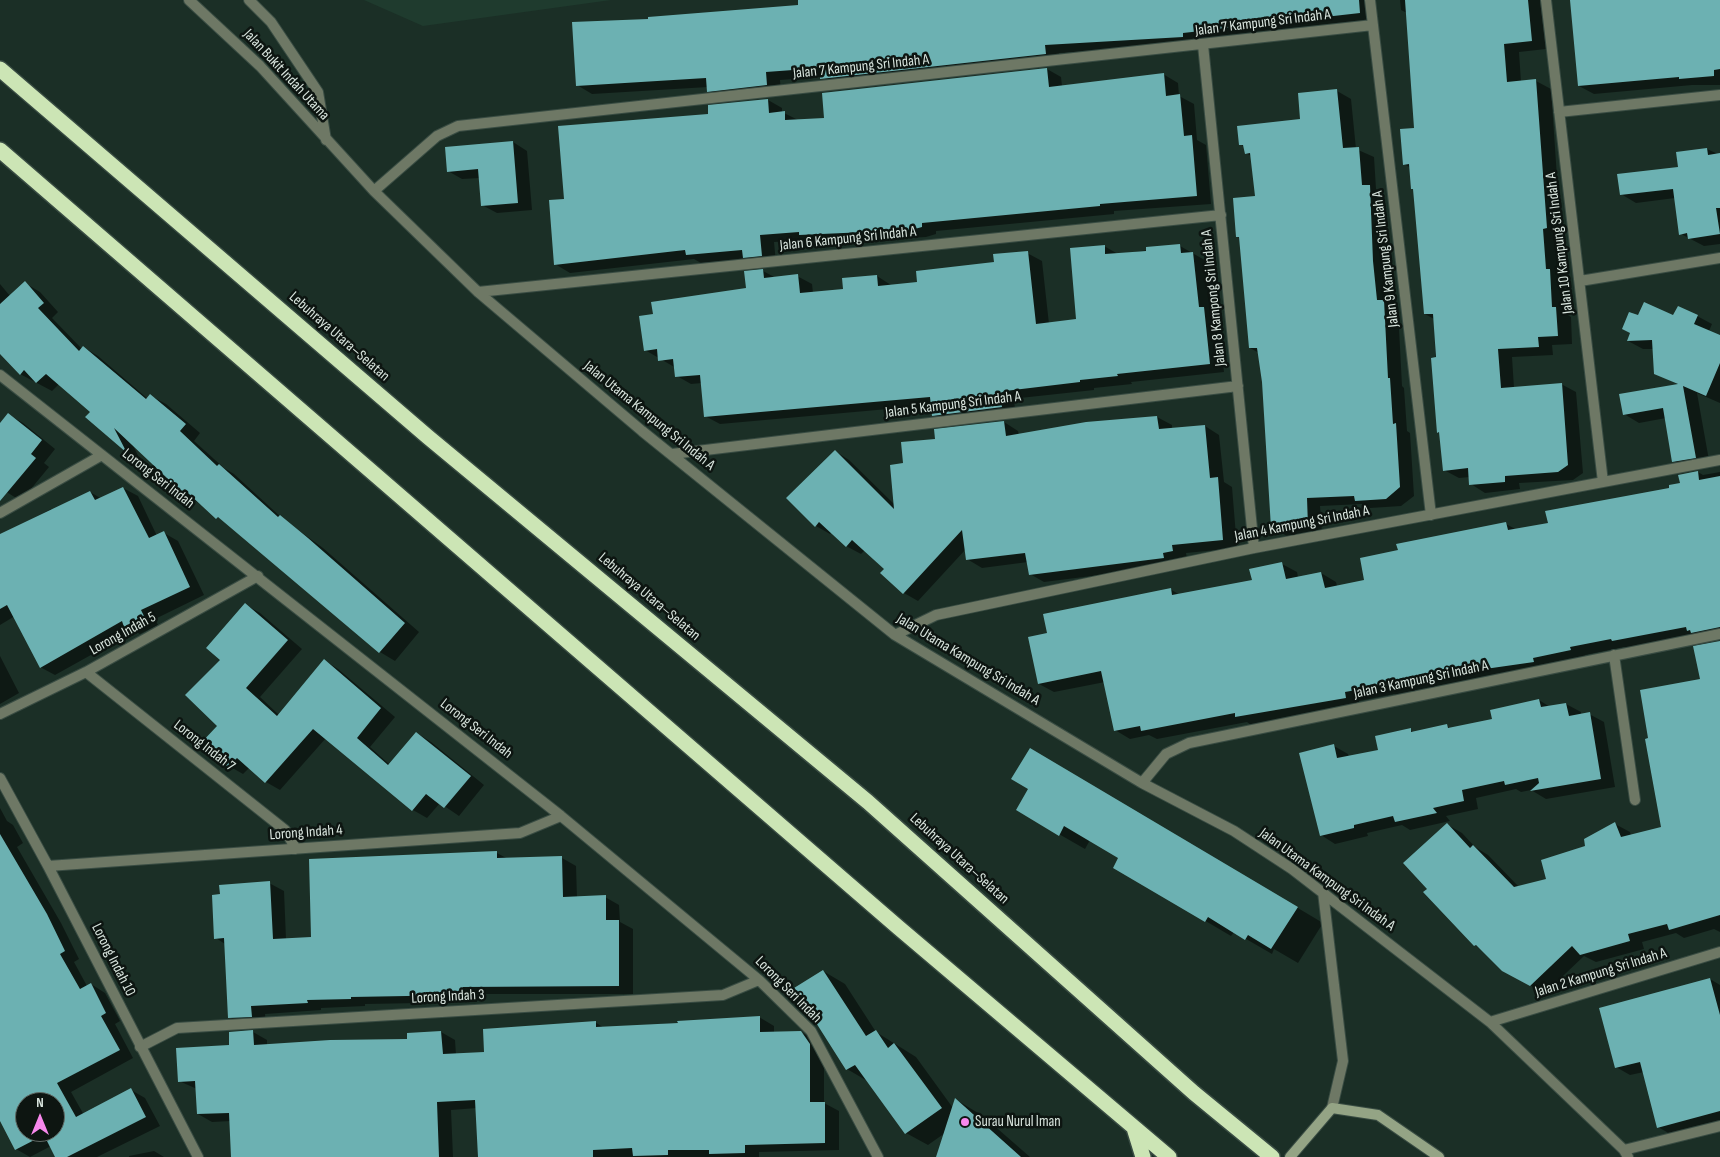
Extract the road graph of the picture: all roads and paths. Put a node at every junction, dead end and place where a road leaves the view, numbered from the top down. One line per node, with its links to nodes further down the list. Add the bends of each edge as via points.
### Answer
1 (189, 0): 10 (street, Jalan Bukit Indah Utama, via 260,66)
2 (249, 0): 10 (street, Jalan Bukit Indah Utama, via 271,22 318,92)
3 (1370, 0): 5 (street, Jalan 9 Kampung Sri Indah A)
4 (1546, 0): 9 (street, Jalan 10 Kampung Sri Indah A)
5 (1373, 25): 6 (street, Jalan 7 Kampung Sri Indah A); 24 (street, Jalan 9 Kampung Sri Indah A)
6 (1203, 45): 12 (street, Jalan 7 Kampung Sri Indah A, via 466,125 438,136); 13 (street, Jalan 8 Kampong Sri Indah A)
7 (0, 69): 51 (highway, Lebuhraya Utara–Selatan, via 428,437 868,802 1194,1093)
8 (1720, 95): 9 (street)
9 (1559, 112): 15 (street, Jalan 10 Kampung Sri Indah A)
10 (326, 141): 12 (street, Jalan Utama Kampung Sri Indah A)
11 (0, 150): 45 (highway)
12 (374, 191): 16 (street, Jalan Utama Kampung Sri Indah A)
13 (1221, 215): 16 (street, Jalan 6 Kampung Sri Indah A); 18 (street, Jalan 8 Kampong Sri Indah A)
14 (1720, 258): 15 (street)
15 (1580, 282): 22 (street, Jalan 10 Kampung Sri Indah A)
16 (478, 292): 20 (street, Jalan Utama Kampung Sri Indah A)
17 (0, 375): 19 (street, Lorong Seri Indah)
18 (1238, 386): 20 (street, Jalan 5 Kampung Sri Indah A); 25 (street, Jalan 8 Kampong Sri Indah A)
19 (102, 454): 23 (street); 26 (street, Lorong Seri Indah)
20 (672, 454): 28 (street, Jalan Utama Kampung Sri Indah A)
21 (1720, 460): 22 (street, Jalan 4 Kampung Sri Indah A)
22 (1603, 482): 24 (street, Jalan 4 Kampung Sri Indah A)
23 (0, 513)
24 (1431, 515): 25 (street, Jalan 4 Kampung Sri Indah A)
25 (1254, 548): 28 (street, Jalan 4 Kampung Sri Indah A, via 936,615)
26 (258, 576): 30 (street, Lorong Indah 5); 35 (street, Lorong Seri Indah)
27 (1720, 634): 29 (street, Jalan 3 Kampung Sri Indah A)
28 (895, 635): 33 (street, Jalan Utama Kampung Sri Indah A)
29 (1614, 655): 33 (street, Jalan 3 Kampung Sri Indah A, via 1189,743 1166,754); 34 (street)
30 (86, 672): 31 (street, Lorong Indah 5); 36 (street, Lorong Indah 7, via 285,830)
31 (0, 714)
32 (0, 778): 37 (street, Lorong Indah 10)
33 (1142, 783): 38 (street, Jalan Utama Kampung Sri Indah A, via 1234,832)
34 (1635, 800)
35 (562, 816): 36 (street, Lorong Indah 4, via 520,833); 40 (street, Lorong Seri Indah)
36 (296, 849): 37 (street, Lorong Indah 4)
37 (48, 866): 42 (street, Lorong Indah 10)
38 (1322, 892): 41 (street, Jalan Utama Kampung Sri Indah A); 43 (street, via 1343,1061)
39 (1720, 952): 41 (street, Jalan 2 Kampung Sri Indah A)
40 (759, 980): 42 (street, Lorong Indah 3, via 723,995 177,1028); 48 (street, Lorong Seri Indah, via 811,1031)
41 (1490, 1022): 46 (street, Jalan Utama Kampung Sri Indah A)
42 (140, 1047): 47 (street, Lorong Indah 10)
43 (1332, 1108): 52 (street); 53 (street, via 1378,1115)
44 (1720, 1126): 46 (street)
45 (1134, 1128): 49 (highway); 50 (highway)
46 (1626, 1154)
47 (198, 1157)
48 (878, 1157)
49 (1142, 1157)
50 (1169, 1157)
51 (1272, 1157)
52 (1290, 1157)
53 (1439, 1157)

